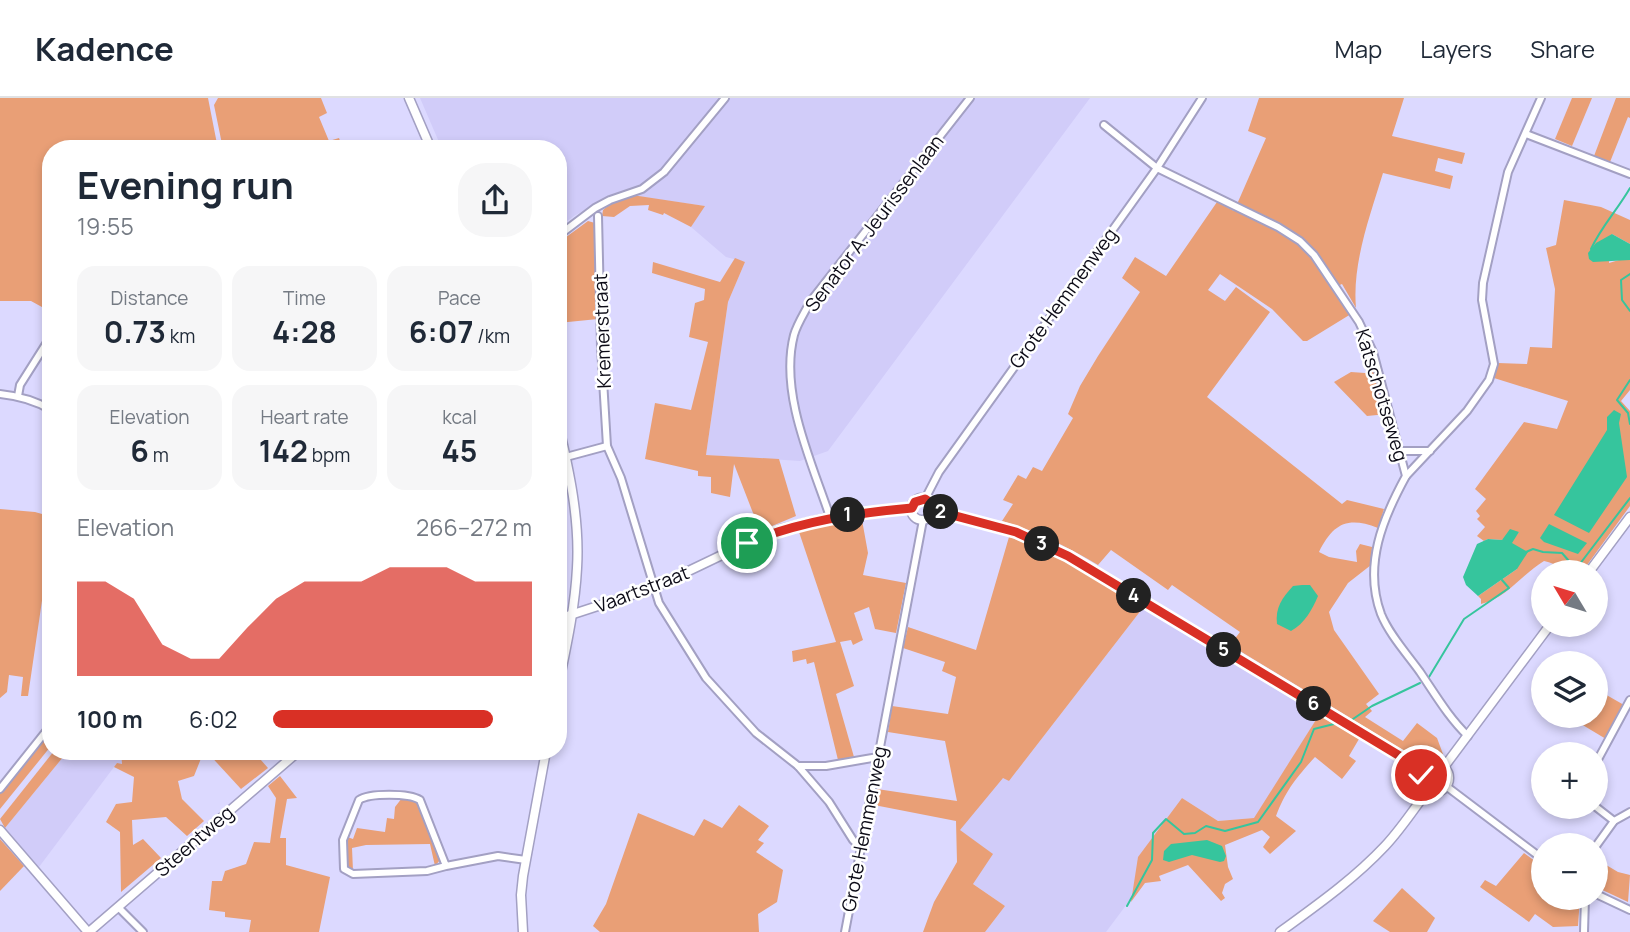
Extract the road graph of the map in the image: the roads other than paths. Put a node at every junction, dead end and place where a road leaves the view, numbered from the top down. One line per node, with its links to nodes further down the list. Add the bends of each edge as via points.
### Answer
1 (409, 98): 8 (street)
2 (725, 98): 12 (street, via 664,172 642,189 595,208)
3 (970, 98): 26 (street, Senator A. Jeurissenlaan, via 810,302 794,334 790,367 793,402)
4 (1202, 98): 9 (street, Grote Hemmenweg)
5 (1541, 98): 7 (street)
6 (1104, 125): 9 (street, Katschotseweg)
7 (1526, 134): 10 (street); 19 (street, via 1508,172 1483,283 1494,364 1489,380 1467,411)
8 (427, 140)
9 (1157, 168): 18 (street, Katschotseweg, via 1278,227 1314,255 1360,322); 23 (street, Grote Hemmenweg, via 939,472)
10 (1630, 174)
11 (598, 216): 17 (street, Kremerstraat)
12 (567, 229)
13 (42, 350): 15 (street)
14 (0, 394): 15 (street)
15 (18, 396): 16 (street)
16 (42, 405)
17 (607, 446): 20 (street); 30 (street, Kremerstraat)
18 (1401, 451): 19 (street); 22 (street, Katschotseweg)
19 (1430, 451): 22 (street)
20 (567, 457)
21 (567, 463): 31 (street, via 577,524)
22 (1406, 476): 37 (street, Katschotseweg, via 1378,535 1377,596 1395,638)
23 (925, 499): 24 (street, Grote Hemmenweg); 25 (street)
24 (912, 508): 26 (street, Vaartstraat); 28 (street, via 914,516)
25 (933, 510): 28 (street); 44 (street, via 1016,532 1068,556)
26 (830, 517): 30 (street, Vaartstraat, via 781,529)
27 (1630, 517): 29 (street)
28 (923, 520): 39 (street, Grote Hemmenweg)
29 (1598, 560)
30 (653, 588): 31 (street, Vaartstraat); 42 (street, Kremerstraat, via 706,678 756,733)
31 (572, 614): 32 (street); 34 (street)
32 (567, 616)
33 (1541, 637): 37 (street)
34 (567, 640)
35 (1630, 700): 38 (street)
36 (42, 736): 46 (street)
37 (1468, 736): 43 (street)
38 (1607, 742)
39 (878, 757): 42 (street); 53 (street, Grote Hemmenweg)
40 (289, 760): 58 (street, Steentweg)
41 (545, 760): 55 (street)
42 (798, 766): 53 (street, Kremerstraat)
43 (1444, 767): 44 (street, via 1433,764); 45 (street, via 1449,774)
44 (1423, 770): 47 (street, via 1421,781)
45 (1446, 786): 47 (street, via 1438,792); 54 (street)
46 (0, 789)
47 (1428, 790): 65 (street, via 1371,860)
48 (1630, 812): 50 (street)
49 (1608, 816): 50 (street)
50 (1614, 821): 52 (street)
51 (0, 830): 61 (street)
52 (1605, 833)
53 (860, 847): 64 (street, Grote Hemmenweg)
54 (1531, 850)
55 (526, 860): 56 (street, via 498,856); 63 (street)
56 (446, 866): 56 (street, via 353,874 344,869 343,840 359,800 366,796 417,798)
57 (1608, 900): 60 (street)
58 (118, 907): 61 (street, Steentweg); 62 (street)
59 (1585, 910): 66 (street)
60 (1630, 910)
61 (88, 932)
62 (143, 932)
63 (523, 932)
64 (845, 932)
65 (1280, 932)
66 (1584, 932)

